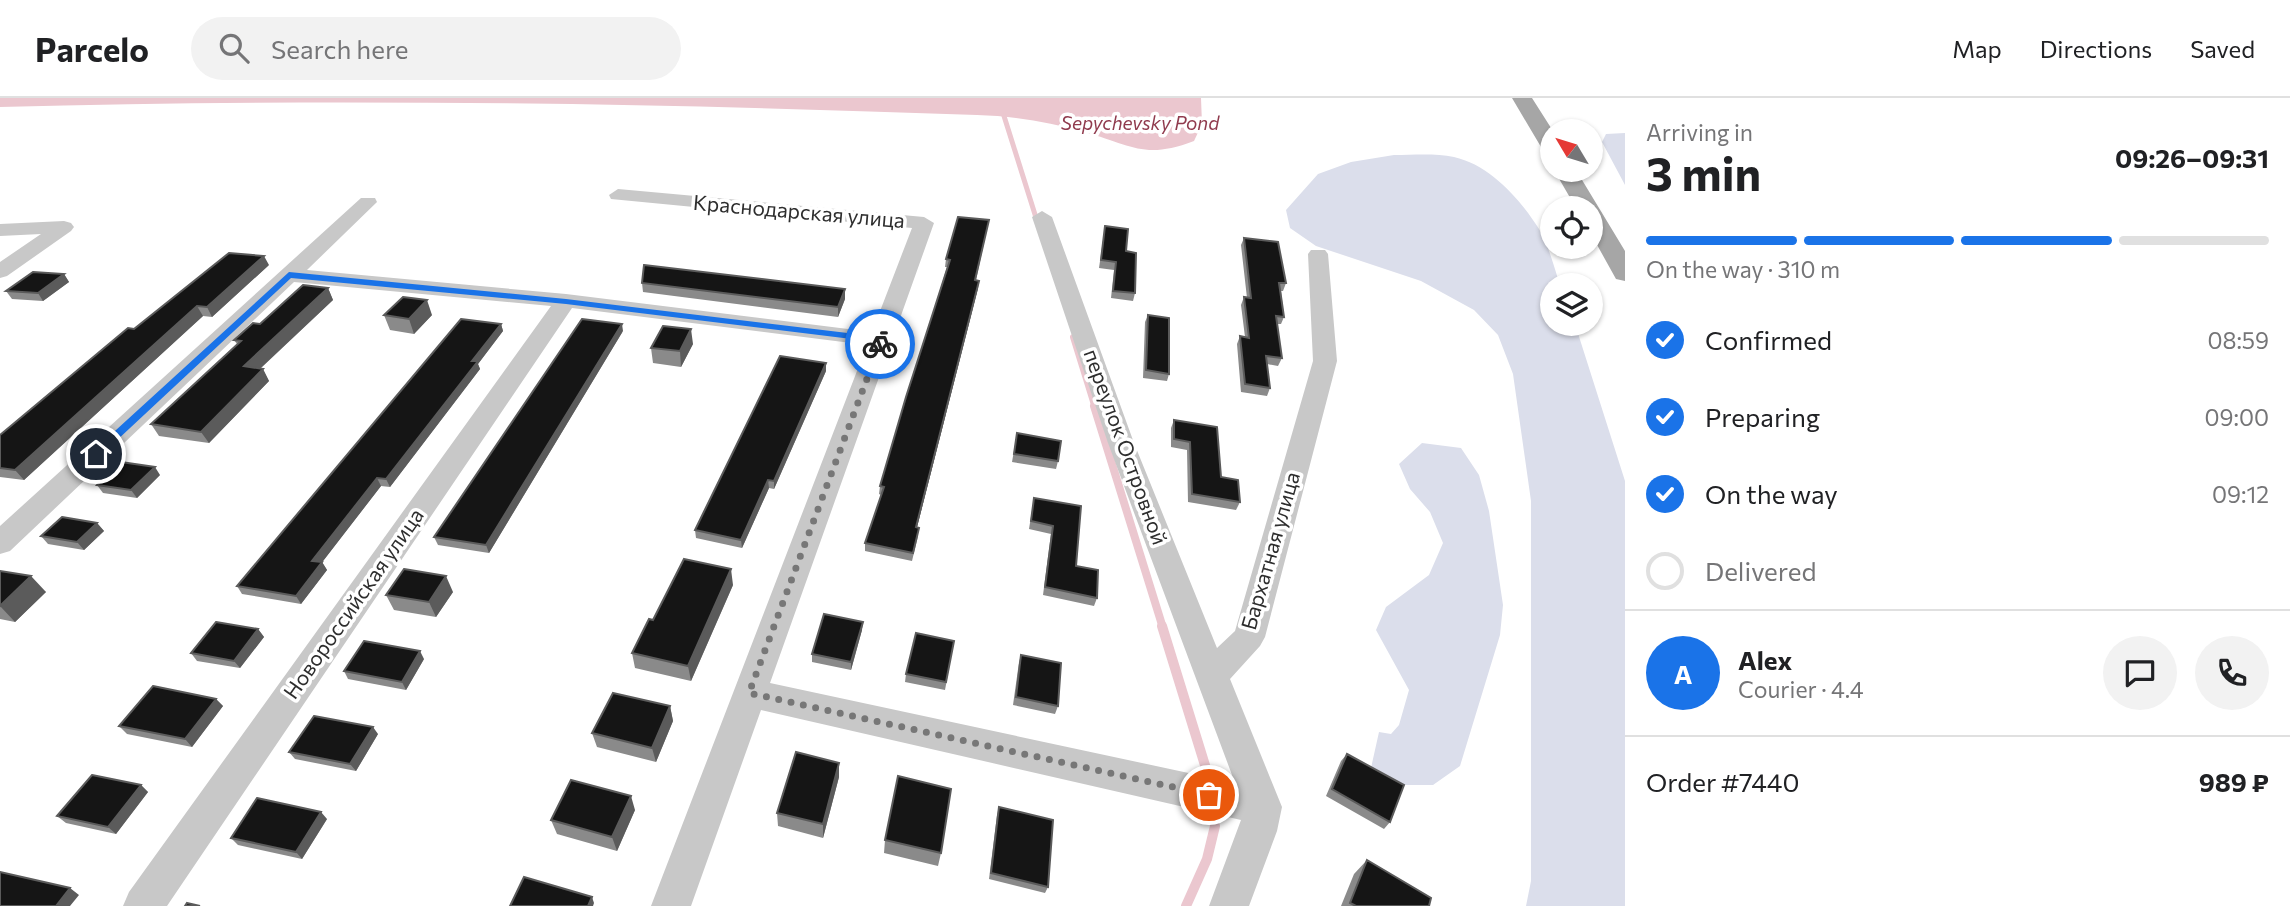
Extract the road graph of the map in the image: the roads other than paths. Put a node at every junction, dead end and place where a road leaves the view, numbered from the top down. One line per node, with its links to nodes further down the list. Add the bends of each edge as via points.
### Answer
1 (1522, 98): 2 (main road)
2 (1540, 127)
3 (618, 195): 13 (street, Краснодарская улица, via 924,223)
4 (368, 202): 11 (street)
5 (1042, 218): 15 (street, переулок Островной, via 1121,443)
6 (0, 230): 9 (street, via 64,228)
7 (1603, 235): 10 (main road)
8 (1318, 254): 15 (street, Бархатная улица, via 1325,361 1248,637)
9 (0, 272)
10 (1625, 273)
11 (289, 275): 12 (street); 14 (street)
12 (566, 301): 13 (street); 18 (street, Новороссийская улица)
13 (881, 340): 16 (street, Краснодарская улица)
14 (0, 543)
15 (1211, 676): 17 (street)
16 (749, 693): 17 (street); 19 (street, Краснодарская улица)
17 (1263, 807): 20 (street)
18 (143, 906)
19 (671, 906)
20 (1229, 906)

